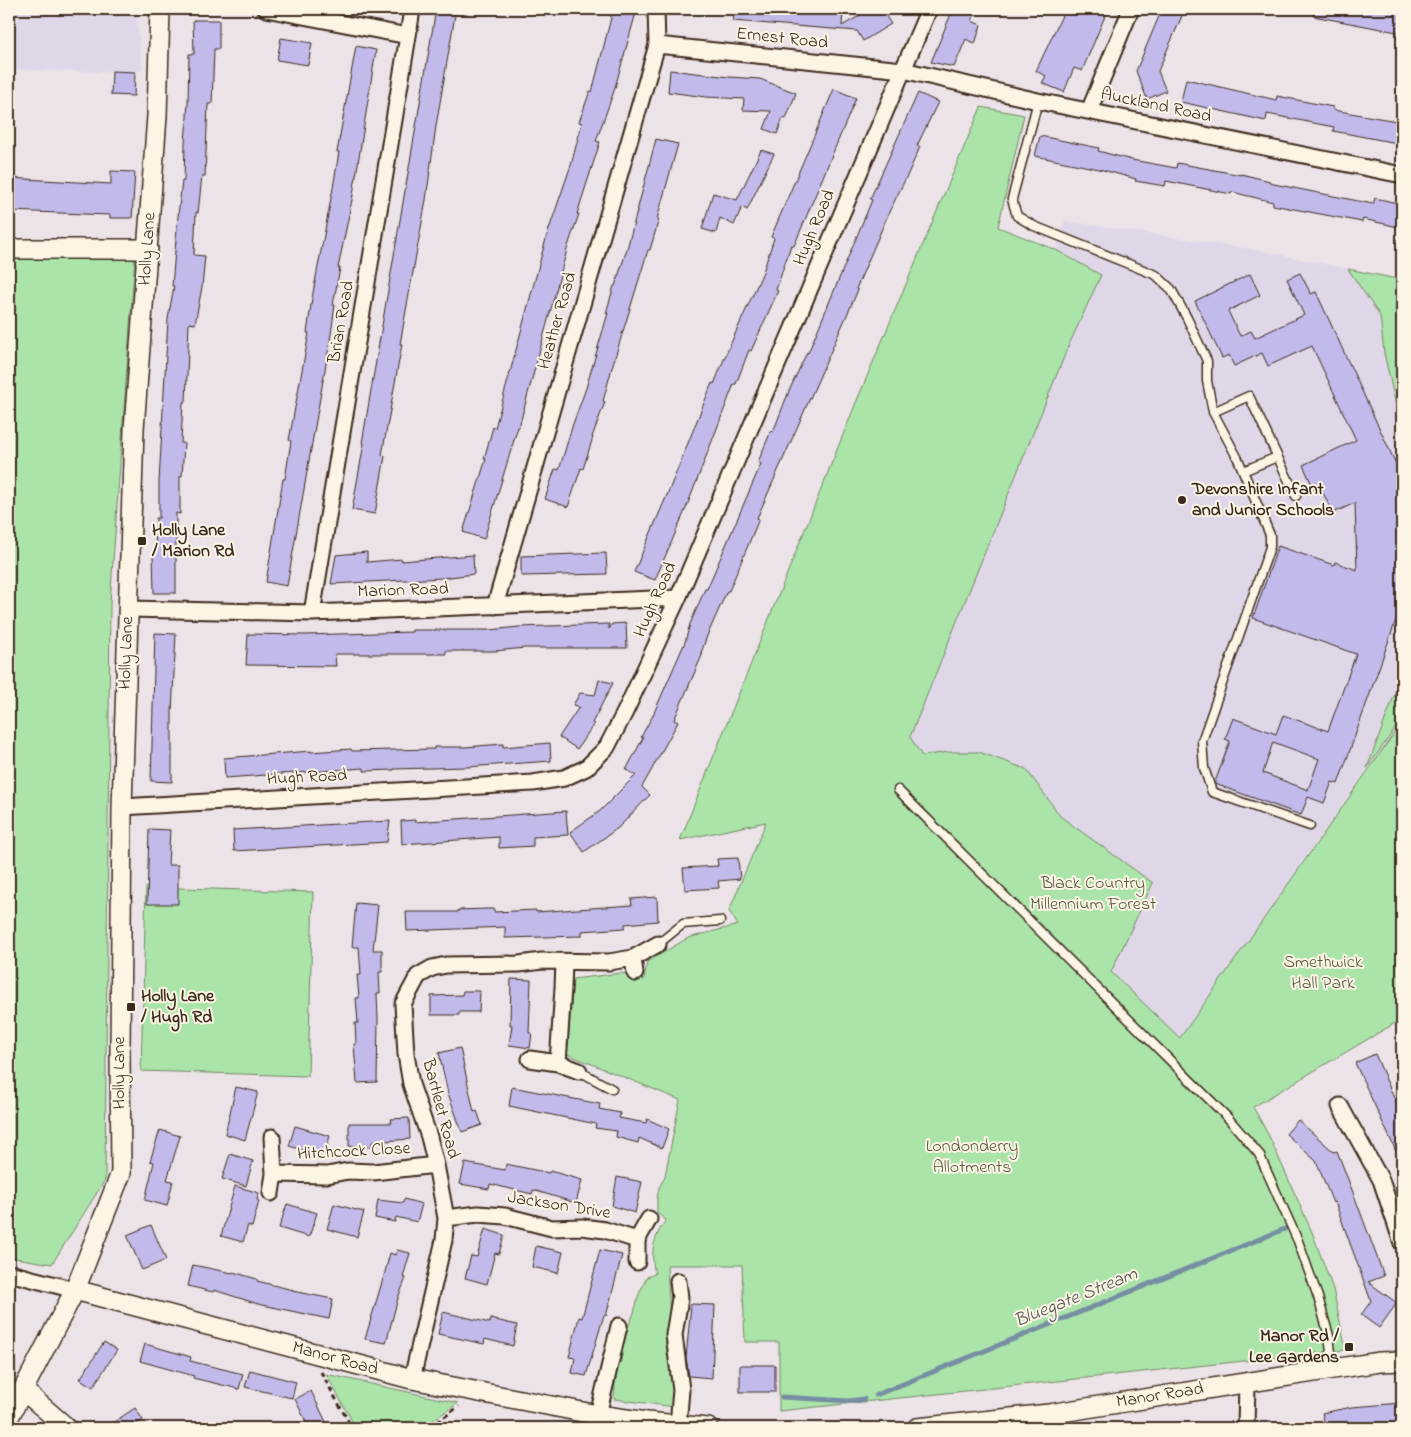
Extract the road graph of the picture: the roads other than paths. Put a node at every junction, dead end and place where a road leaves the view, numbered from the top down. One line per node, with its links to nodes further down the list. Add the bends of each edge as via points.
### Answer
1 (160, 9): 14 (street, Holly Lane)
2 (266, 9): 7 (street)
3 (412, 9): 7 (street, Brian Road)
4 (656, 9): 8 (street, Heather Road)
5 (929, 9): 9 (street, Hugh Road)
6 (1131, 9): 11 (street)
7 (408, 36): 22 (street, Brian Road)
8 (657, 45): 9 (street, Ernest Road); 20 (street, Heather Road)
9 (902, 70): 10 (street, Auckland Road); 19 (street, Hugh Road)
10 (1038, 101): 11 (street, Auckland Road); 15 (lane, via 1012,199 1017,216 1034,226 1156,275 1171,289 1207,361 1207,381)
11 (1089, 111): 12 (street, Auckland Road)
12 (1402, 175)
13 (9, 249): 14 (street)
14 (148, 250): 21 (street, Holly Lane, via 134,429)
15 (1214, 412): 16 (lane, via 1249,396); 17 (lane)
16 (1277, 457): 17 (lane); 18 (lane)
17 (1243, 471): 25 (lane, via 1270,535 1270,547 1202,741 1204,768 1212,792)
18 (1296, 496)
19 (678, 598): 20 (street, Marion Road); 24 (street, Hugh Road, via 607,747 586,768 564,778 533,783)
20 (495, 606): 22 (street, Marion Road)
21 (129, 609): 22 (street, Marion Road); 24 (street, Holly Lane)
22 (312, 613)
23 (898, 790): 50 (lane, via 1228,1118 1258,1154 1298,1241 1318,1297)
24 (122, 807): 47 (street, Holly Lane, via 121,1173)
25 (1310, 826)
26 (720, 921): 27 (lane, via 683,924)
27 (658, 944): 28 (street, Bartleet Road)
28 (633, 958): 29 (street, Bartleet Road, via 609,962); 30 (street)
29 (564, 962): 32 (street); 37 (street, Bartleet Road, via 446,965 418,976 404,1004 406,1054 411,1084)
30 (635, 974)
31 (530, 1059): 32 (street)
32 (558, 1063): 33 (street)
33 (579, 1071): 34 (lane)
34 (612, 1089)
35 (1340, 1106): 43 (street, via 1381,1180)
36 (272, 1137): 38 (street, Hitchcock Close)
37 (436, 1165): 38 (street, Hitchcock Close, via 327,1175); 40 (street, Bartleet Road)
38 (274, 1174): 39 (street, Hitchcock Close)
39 (271, 1193)
40 (446, 1218): 42 (street, Jackson Drive, via 478,1214 505,1216 552,1228 605,1230); 51 (street, Bartleet Road, via 444,1240)
41 (649, 1220): 42 (street)
42 (637, 1240): 44 (street)
43 (1402, 1243)
44 (637, 1262)
45 (9, 1273): 47 (street)
46 (678, 1281): 56 (street, via 680,1298 674,1335 681,1390)
47 (75, 1290): 51 (street, Manor Road); 53 (street, Holly Lane)
48 (619, 1326): 54 (street)
49 (1402, 1361): 50 (street, Manor Road)
50 (1333, 1368): 52 (street, Manor Road)
51 (412, 1379): 54 (street, Manor Road)
52 (1247, 1383): 59 (street, Manor Road, via 1049,1414); 60 (street)
53 (23, 1390): 55 (street, Holly Lane); 57 (street)
54 (598, 1416): 56 (street, Manor Road)
55 (9, 1417)
56 (678, 1425): 58 (street, Manor Road)
57 (67, 1428)
58 (708, 1428)
59 (917, 1428)
60 (1246, 1428)

